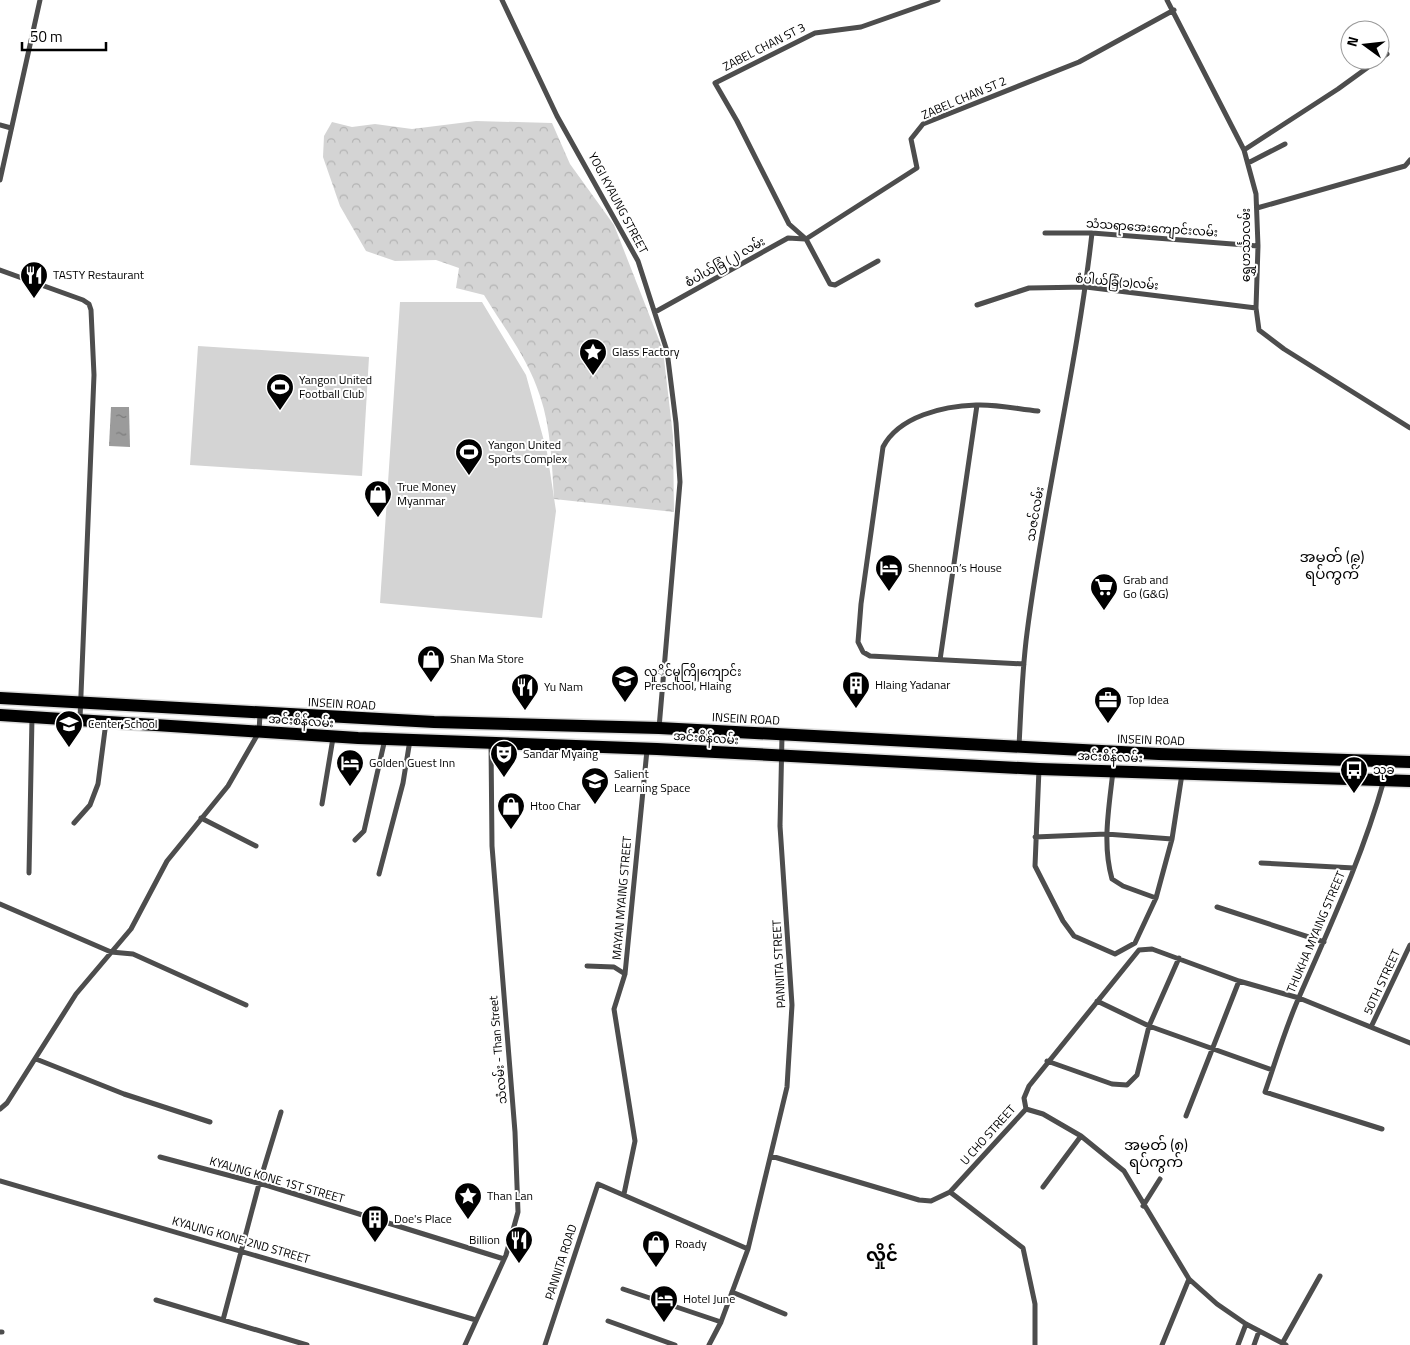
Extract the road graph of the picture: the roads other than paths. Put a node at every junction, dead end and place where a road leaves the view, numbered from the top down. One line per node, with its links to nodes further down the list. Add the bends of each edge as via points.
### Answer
1 (40, 0): 8 (street)
2 (502, 0): 24 (street, YOGI KYAUNG STREET, via 557,116 638,261)
3 (938, 0): 17 (street, ZABEL CHAN ST 3, via 861,27 815,33 715,83 789,224)
4 (1167, 0): 5 (street, ရွှေဟင်္သာလမ်း)
5 (1174, 10): 10 (street, ရွှေဟင်္သာလမ်း); 17 (street, ZABEL CHAN ST 2, via 1079,62 923,124 911,139 917,168)
6 (1364, 70): 10 (street)
7 (0, 125): 8 (street)
8 (11, 128): 13 (street)
9 (1285, 144): 12 (street)
10 (1244, 150): 12 (street, ရွှေဟင်္သာလမ်း)
11 (1410, 160): 14 (street, via 1405,166)
12 (1248, 162): 14 (street, ရွှေဟင်္သာလမ်း)
13 (0, 180)
14 (1257, 208): 18 (street, ရွှေဟင်္သာလမ်း)
15 (1045, 233): 16 (street, သံသရာအေးကျောင်းလမ်း)
16 (1092, 233): 18 (street, သံသရာအေးကျောင်းလမ်း); 21 (street, သဇင်လမ်း)
17 (806, 239): 19 (street, via 830,284 836,285); 24 (street, စံပါယ်ခြံ (၂) လမ်း, via 788,238)
18 (1258, 246): 23 (street, ရွှေဟင်္သာလမ်း)
19 (878, 261)
20 (0, 270): 31 (street, via 83,300 91,310 94,375)
21 (1086, 287): 22 (street, စံပါယ်ခြံ(၁)လမ်း, via 1030,288); 23 (street, စံပါယ်ခြံ(၁)လမ်း); 29 (street, သဇင်လမ်း, via 1037,564)
22 (978, 304)
23 (1256, 308): 27 (street, ရွှေဟင်္သာလမ်း, via 1259,330 1264,336)
24 (655, 312): 42 (street, YOGI KYAUNG STREET, via 667,351 680,482)
25 (977, 405): 26 (street); 28 (street); 28 (street, via 941,409 916,418 895,430 883,447 858,642 863,652 870,656)
26 (1038, 411)
27 (1410, 428)
28 (940, 660): 29 (street)
29 (1024, 664): 51 (street, သဇင်လမ်း)
30 (0, 698): 31 (main road, INSEIN ROAD)
31 (82, 702): 32 (main road, INSEIN ROAD); 37 (street)
32 (143, 706): 33 (main road, INSEIN ROAD); 41 (main road)
33 (260, 714): 36 (main road, INSEIN ROAD); 43 (street)
34 (0, 715): 35 (main road, အင်းစိန်လမ်း)
35 (32, 716): 37 (main road, အင်းစိန်လမ်း); 72 (street)
36 (358, 718): 38 (main road, INSEIN ROAD); 46 (main road)
37 (80, 720): 39 (main road, အင်းစိန်လမ်း)
38 (404, 721): 40 (main road, INSEIN ROAD); 48 (main road)
39 (106, 722): 41 (main road, အင်းစိန်လမ်း); 64 (street, via 98,784 90,805)
40 (500, 723): 42 (main road, INSEIN ROAD); 50 (main road)
41 (142, 724): 43 (main road, အင်းစိန်လမ်း)
42 (659, 728): 44 (main road, INSEIN ROAD); 52 (main road)
43 (259, 732): 45 (main road, အင်းစိန်လမ်း); 63 (street, via 228,786)
44 (782, 735): 49 (main road, INSEIN ROAD); 53 (street, PANNITA STREET)
45 (333, 737): 46 (main road, အင်းစိန်လမ်း); 62 (street)
46 (358, 738): 47 (main road, အင်းစိန်လမ်း)
47 (385, 739): 48 (main road, အင်းစိန်လမ်း); 68 (street, via 364,831)
48 (406, 739): 50 (main road, အင်းစိန်လမ်း); 73 (street, via 403,783)
49 (897, 741): 51 (main road, INSEIN ROAD); 54 (main road)
50 (495, 743): 52 (main road, အင်းစိန်လမ်း); 112 (street, သံလမ်း - Than Street, via 492,846 515,1132 518,1212)
51 (1020, 747): 55 (main road, INSEIN ROAD); 56 (main road)
52 (652, 749): 53 (main road, အင်းစိန်လမ်း); 82 (street, MAYAN MYAING STREET)
53 (781, 756): 54 (main road, အင်းစိန်လမ်း); 101 (street, PANNITA STREET, via 780,826 792,1005 787,1087)
54 (896, 762): 56 (main road, အင်းစိန်လမ်း)
55 (1410, 762)
56 (1016, 766): 57 (main road, အင်းစိန်လမ်း)
57 (1039, 769): 58 (main road, အင်းစိန်လမ်း); 66 (street)
58 (1113, 771): 59 (main road, အင်းစိန်လမ်း); 65 (street)
59 (1182, 773): 60 (main road, အင်းစိန်လမ်း); 67 (street)
60 (1384, 780): 61 (main road, အင်းစိန်လမ်း); 71 (street, THUKHA MYAING STREET, via 1371,829)
61 (1410, 781)
62 (322, 804)
63 (201, 818): 69 (street); 79 (street, via 167,861 130,929)
64 (74, 823)
65 (1106, 834): 66 (street); 67 (street); 74 (street, via 1112,879)
66 (1035, 837): 74 (street, via 1035,866 1074,936 1115,954 1135,943)
67 (1172, 839): 74 (street)
68 (355, 840)
69 (256, 846)
70 (1261, 863): 71 (street)
71 (1354, 868): 77 (street, THUKHA MYAING STREET)
72 (29, 874)
73 (379, 874)
74 (1156, 898)
75 (0, 904): 79 (street)
76 (1218, 907): 77 (street)
77 (1324, 942): 84 (street, THUKHA MYAING STREET)
78 (1410, 945): 88 (street, 50TH STREET)
79 (111, 952): 86 (street, via 133,954); 91 (street, via 76,994)
80 (1179, 958): 83 (street); 85 (street, via 1152,949 1138,950); 87 (street)
81 (588, 966): 82 (street, via 614,967)
82 (625, 974): 108 (street, MAYAN MYAING STREET, via 614,1009 635,1141)
83 (1239, 981): 84 (street); 90 (street)
84 (1299, 998): 88 (street); 93 (street, THUKHA MYAING STREET)
85 (1097, 1001): 87 (street); 92 (street)
86 (246, 1005)
87 (1149, 1026): 90 (street); 92 (street, via 1137,1075 1127,1084 1112,1084)
88 (1372, 1027): 89 (street)
89 (1410, 1043)
90 (1214, 1048): 93 (street); 97 (street)
91 (36, 1059): 94 (street); 98 (street, via 124,1094)
92 (1048, 1061): 95 (street, via 1029,1086 1024,1098)
93 (1272, 1070): 99 (street, THUKHA MYAING STREET, via 1265,1092)
94 (0, 1109)
95 (1026, 1109): 100 (street, U CHO STREET, via 1042,1114); 107 (street, U CHO STREET)
96 (281, 1112): 105 (street)
97 (1186, 1116)
98 (210, 1122)
99 (1382, 1129)
100 (1081, 1136): 106 (street); 109 (street, U CHO STREET, via 1124,1171)
101 (771, 1156): 107 (street, U CHO STREET, via 919,1200 931,1201); 110 (street, PANNITA STREET)
102 (160, 1157): 105 (street, KYAUNG KONE 1ST STREET)
103 (1160, 1178): 109 (street)
104 (0, 1181): 111 (street, KYAUNG KONE 2ND STREET)
105 (259, 1184): 111 (street); 112 (street, KYAUNG KONE 1ST STREET)
106 (1043, 1187)
107 (950, 1192): 131 (street, via 1024,1248 1035,1304)
108 (624, 1194): 110 (street); 128 (street, PANNITA ROAD, via 596,1185)
109 (1143, 1206): 114 (street, U CHO STREET)
110 (748, 1249): 116 (street, PANNITA STREET)
111 (242, 1251): 119 (street); 120 (street, KYAUNG KONE 2ND STREET)
112 (504, 1259): 120 (street, သံလမ်း - Than Street)
113 (1320, 1276): 125 (street)
114 (1189, 1279): 123 (street, U CHO STREET); 132 (street)
115 (624, 1288): 122 (street)
116 (732, 1292): 118 (street); 122 (street, PANNITA STREET)
117 (156, 1300): 119 (street)
118 (785, 1314)
119 (222, 1320): 126 (street)
120 (476, 1320): 127 (street, သံလမ်း - Than Street)
121 (608, 1321): 129 (street)
122 (721, 1322): 130 (street, PANNITA STREET)
123 (1246, 1324): 124 (street, U CHO STREET); 133 (street)
124 (1259, 1331): 125 (street, U CHO STREET); 134 (street)
125 (1284, 1344)
126 (307, 1345)
127 (465, 1345)
128 (545, 1345)
129 (675, 1345)
130 (710, 1345)
131 (1035, 1345)
132 (1162, 1345)
133 (1238, 1345)
134 (1254, 1345)

